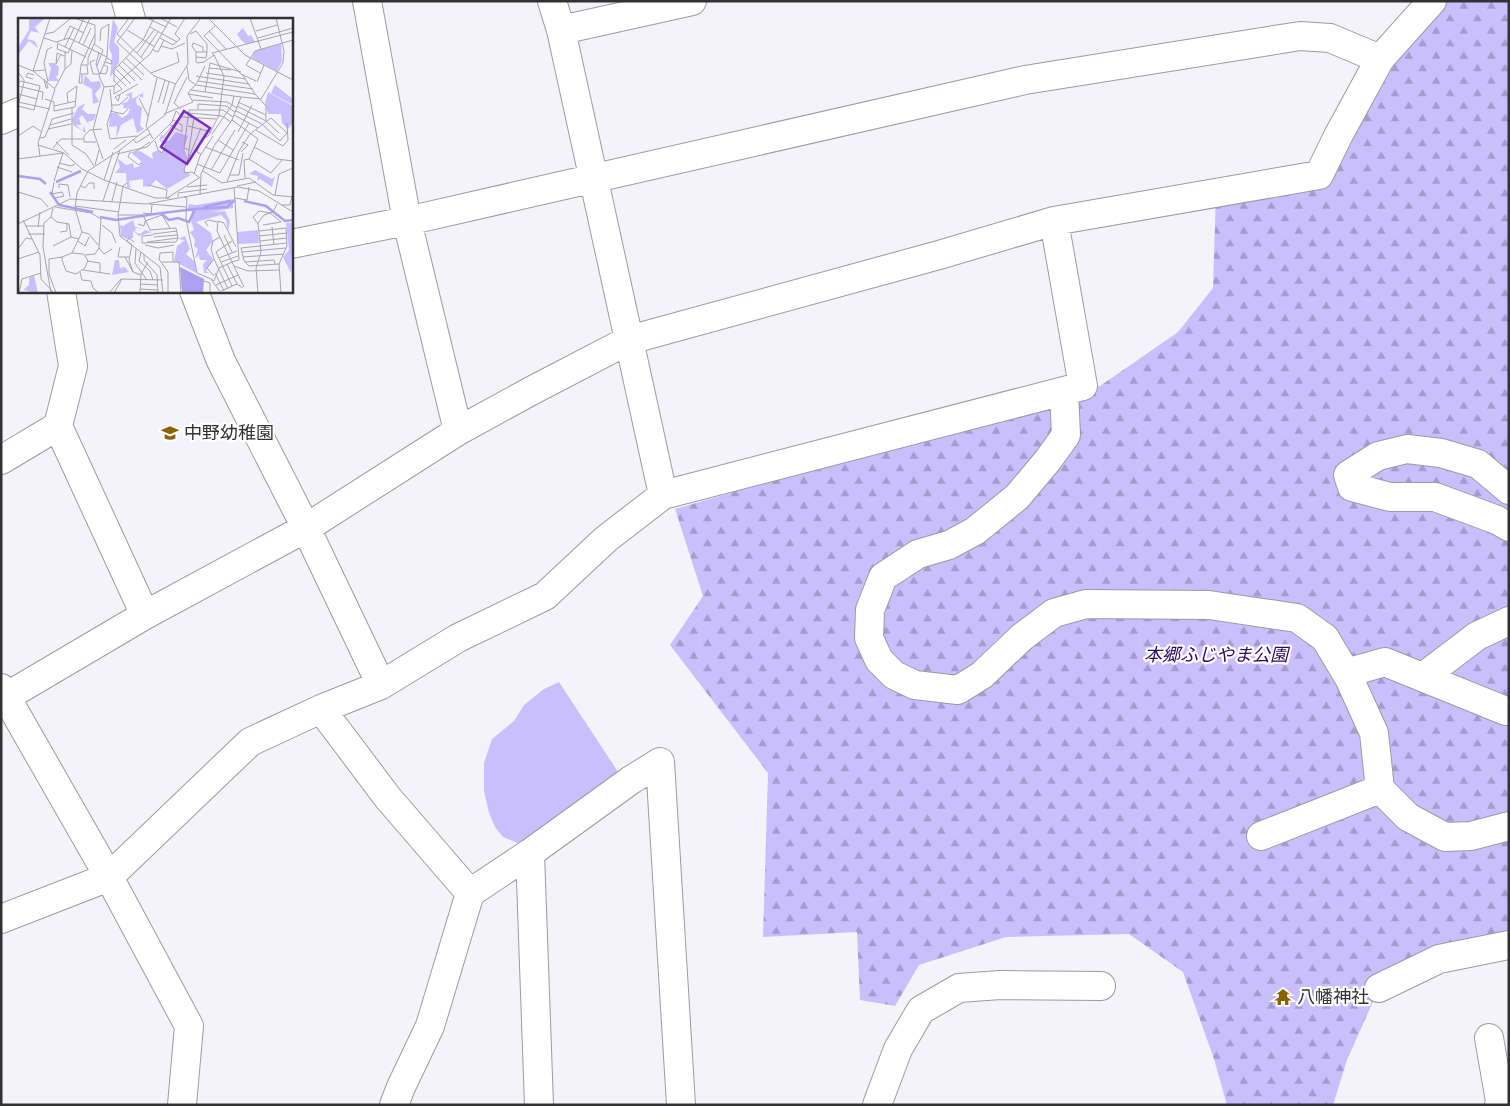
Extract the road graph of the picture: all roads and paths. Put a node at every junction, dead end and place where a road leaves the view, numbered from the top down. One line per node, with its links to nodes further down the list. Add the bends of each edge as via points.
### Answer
1 (126, 1): 6 (street)
2 (367, 1): 12 (street)
3 (552, 1): 7 (street)
4 (692, 1): 7 (street)
5 (1432, 1): 8 (street)
6 (131, 18)
7 (561, 30): 11 (street)
8 (1380, 59): 11 (street, via 1330,38 1300,36 1025,80); 13 (street, via 1319,175)
9 (18, 112): 10 (street)
10 (1, 120)
11 (593, 178): 12 (street); 17 (street)
12 (406, 221): 14 (street); 20 (street)
13 (1054, 221): 17 (street); 18 (street, via 1083,386)
14 (292, 244)
15 (61, 292): 19 (street, via 73,366)
16 (194, 292): 25 (street, via 221,361)
17 (629, 340): 20 (street); 23 (street)
18 (1064, 391): 23 (street); 28 (street, via 1066,435 1017,496 975,531 949,545 918,554 883,577 870,610 869,638 879,660 894,674 915,686 958,690 982,675 1022,637 1054,613 1086,604 1209,605 1297,618 1325,638)
19 (58, 426): 21 (street); 26 (street)
20 (458, 432): 25 (street)
21 (1, 460)
22 (1509, 490): 24 (street, via 1478,464 1406,449 1378,456 1348,475 1352,487 1390,497 1435,497)
23 (663, 495): 30 (street, via 606,539 545,596 458,638)
24 (1508, 525)
25 (306, 528): 26 (street); 30 (street)
26 (145, 615): 31 (street)
27 (1509, 621): 29 (street, via 1477,636)
28 (1346, 673): 29 (street, via 1385,662); 34 (street, via 1374,733)
29 (1423, 678): 33 (street)
30 (381, 685): 32 (street)
31 (4, 692): 38 (street)
32 (321, 709): 38 (street, via 250,742); 39 (street, via 388,798)
33 (1506, 711)
34 (1380, 790): 35 (street, via 1408,817 1445,836 1471,836); 36 (street)
35 (1509, 826)
36 (1261, 836)
37 (530, 853): 39 (street); 48 (street); 49 (street, via 660,762)
38 (109, 877): 40 (street); 46 (street, via 189,1026)
39 (470, 893): 47 (street, via 430,1026)
40 (1, 919)
41 (1509, 945): 43 (street, via 1439,959)
42 (1101, 986): 50 (street, via 959,988 922,1010 898,1049)
43 (1379, 988)
44 (1489, 1038): 45 (street)
45 (1503, 1101)
46 (182, 1105)
47 (394, 1105)
48 (539, 1105)
49 (681, 1105)
50 (877, 1105)

